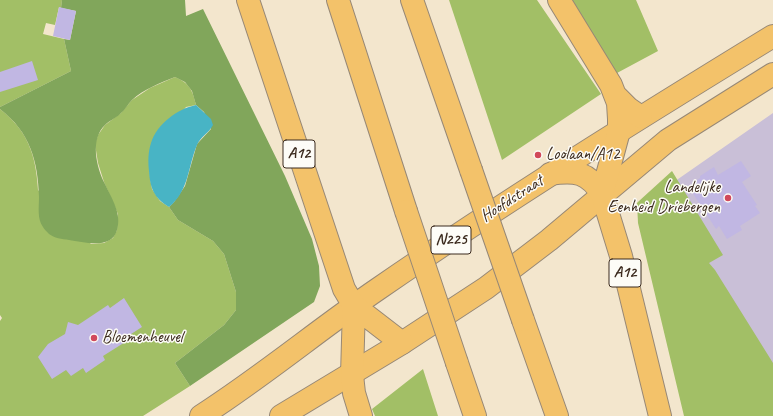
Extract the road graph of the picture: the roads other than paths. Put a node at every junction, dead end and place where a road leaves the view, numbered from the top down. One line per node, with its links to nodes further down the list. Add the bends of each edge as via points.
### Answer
1 (248, 0): 12 (main road, A12, via 341,283)
2 (338, 0): 18 (main road, bridge)
3 (412, 0): 19 (main road, bridge)
4 (559, 0): 7 (main road)
5 (773, 36): 8 (main road, Hoofdstraat / N225)
6 (773, 74): 11 (main road, via 668,140)
7 (616, 96): 8 (main road); 9 (main road)
8 (641, 116): 9 (main road, Hoofdstraat / N225)
9 (619, 131): 10 (main road, Hoofdstraat / N225); 11 (main road)
10 (550, 174): 11 (main road, via 579,173 597,185); 12 (main road, Hoofdstraat / N225)
11 (602, 194): 13 (main road, via 549,240 486,288); 20 (main road, A12, via 621,256)
12 (354, 306): 13 (main road); 14 (main road); 15 (main road, Hoofdstraat)
13 (402, 344): 14 (main road)
14 (352, 375): 16 (main road); 17 (main road, via 354,394)
15 (202, 416)
16 (281, 416)
17 (361, 416)
18 (474, 416)
19 (557, 416)
20 (660, 416)

